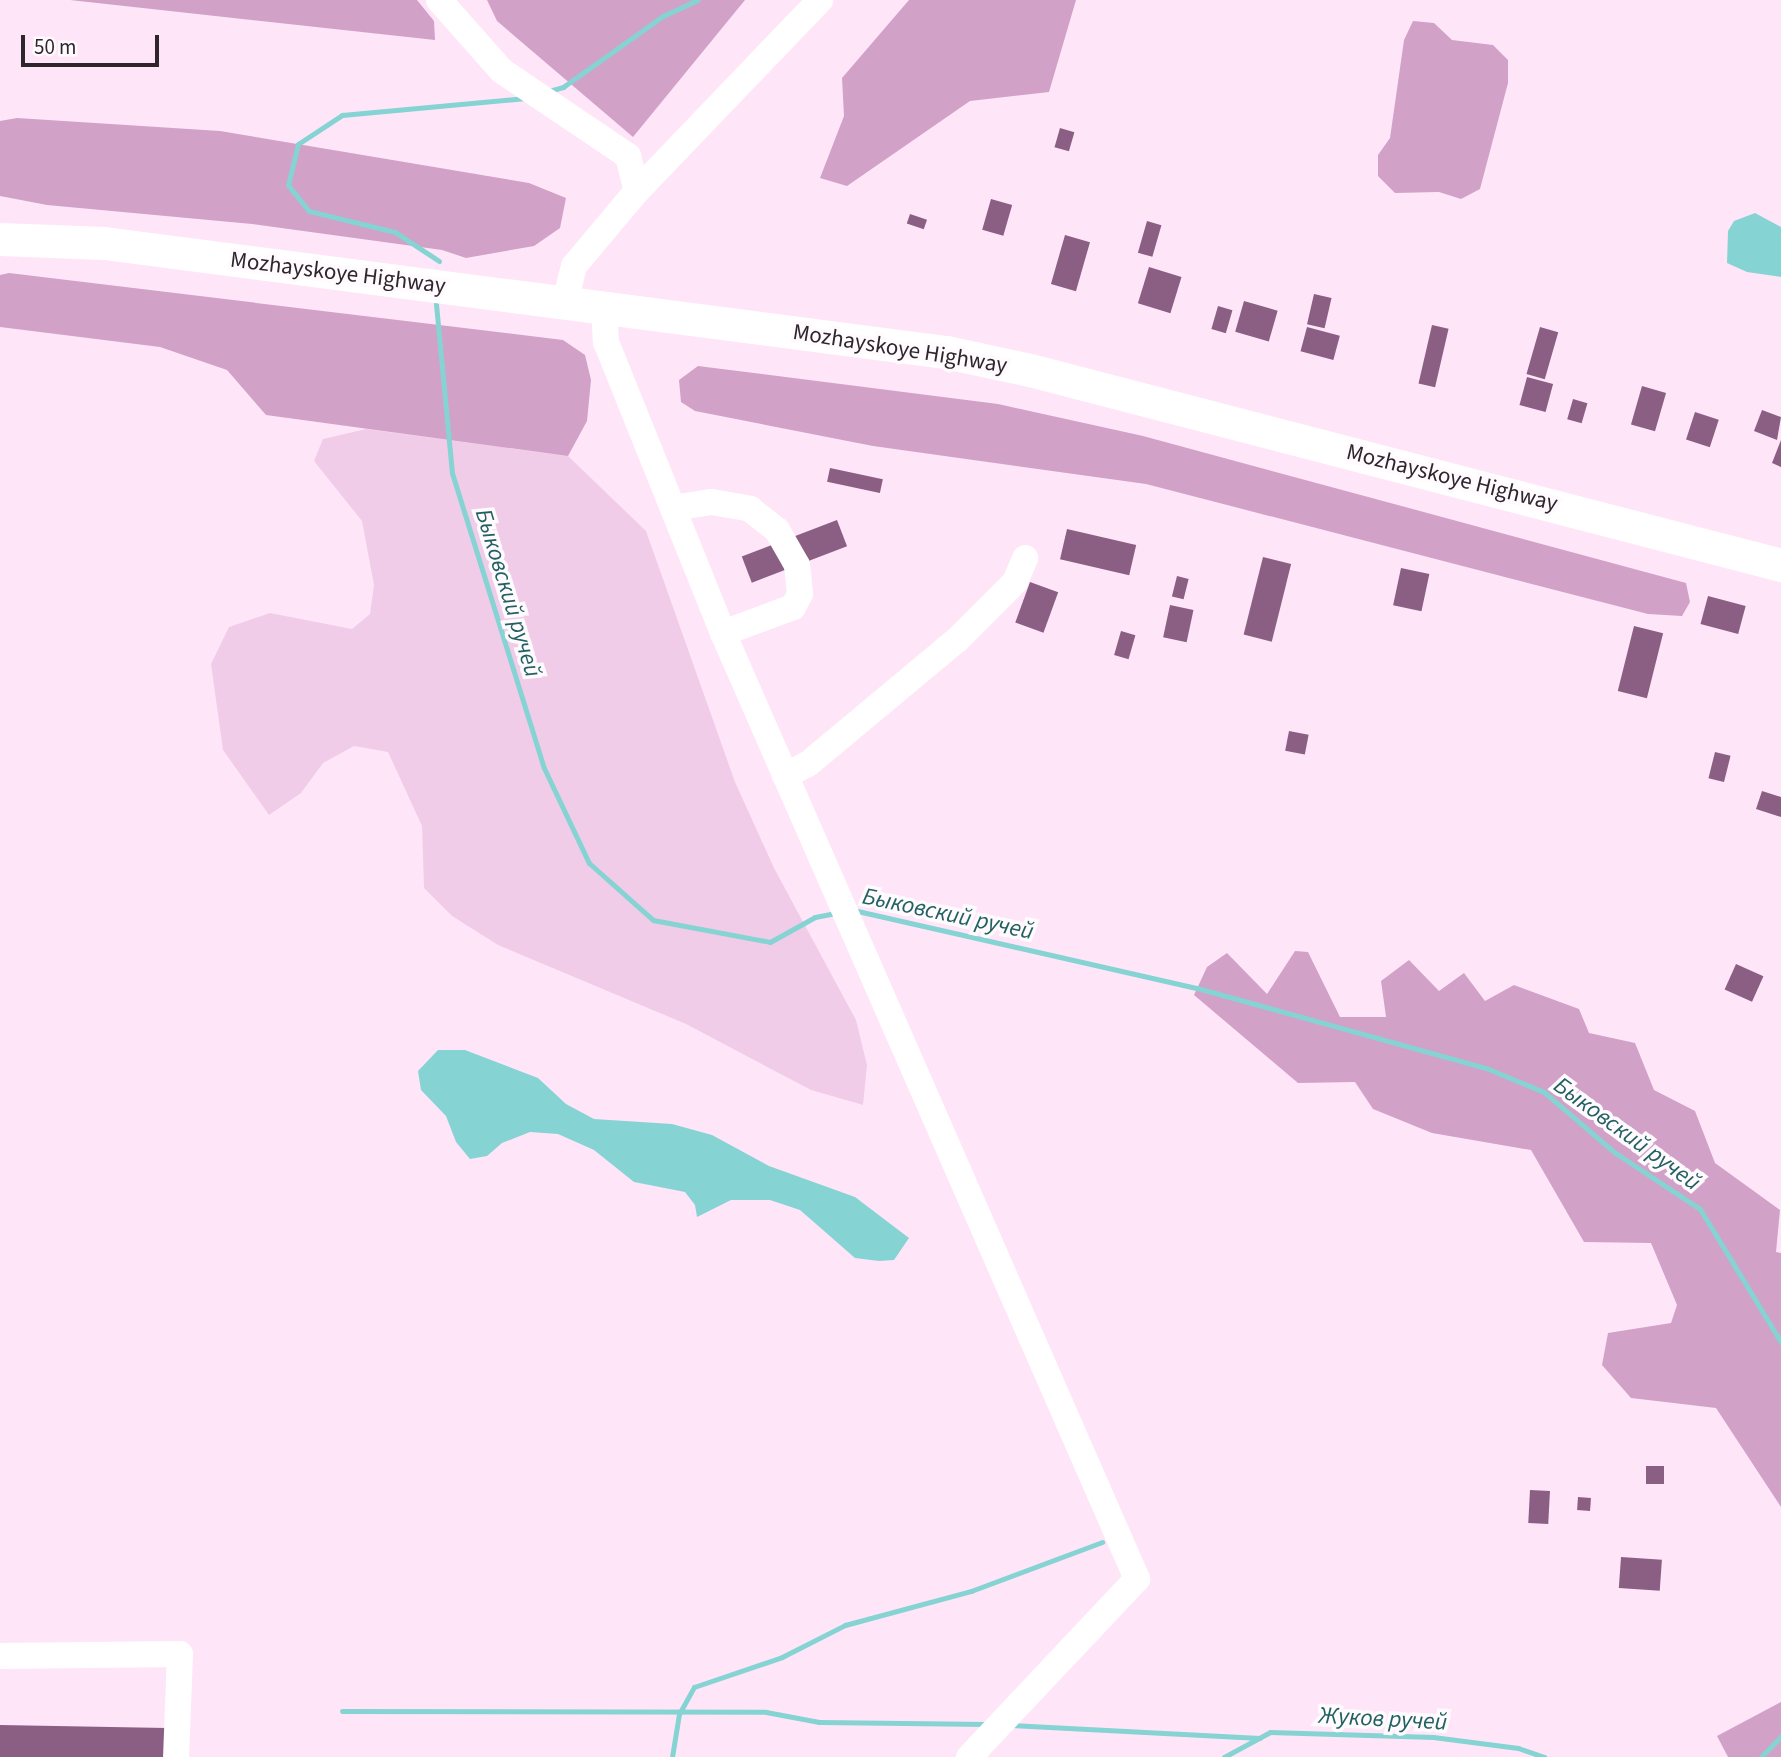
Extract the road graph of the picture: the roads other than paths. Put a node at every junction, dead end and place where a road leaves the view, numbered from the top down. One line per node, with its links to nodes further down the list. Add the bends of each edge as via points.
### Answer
1 (439, 0): 3 (street, via 502,71 628,156)
2 (820, 0): 3 (street)
3 (637, 191): 5 (street, via 574,266)
4 (0, 239): 5 (main road, Mozhayskoye Highway, via 104,243)
5 (565, 302): 6 (main road, Mozhayskoye Highway)
6 (604, 307): 7 (street, via 606,342); 9 (main road, Mozhayskoye Highway, via 989,360)
7 (673, 508): 10 (street); 10 (street, via 712,502 750,509 777,530 797,565 800,594 793,607)
8 (1025, 558): 11 (street, via 1015,582 957,640 808,764)
9 (1781, 565)
10 (723, 633): 11 (street)
11 (785, 776): 14 (street, via 1138,1579)
12 (0, 1656): 13 (street, via 180,1654)
13 (176, 1757)
14 (969, 1757)

